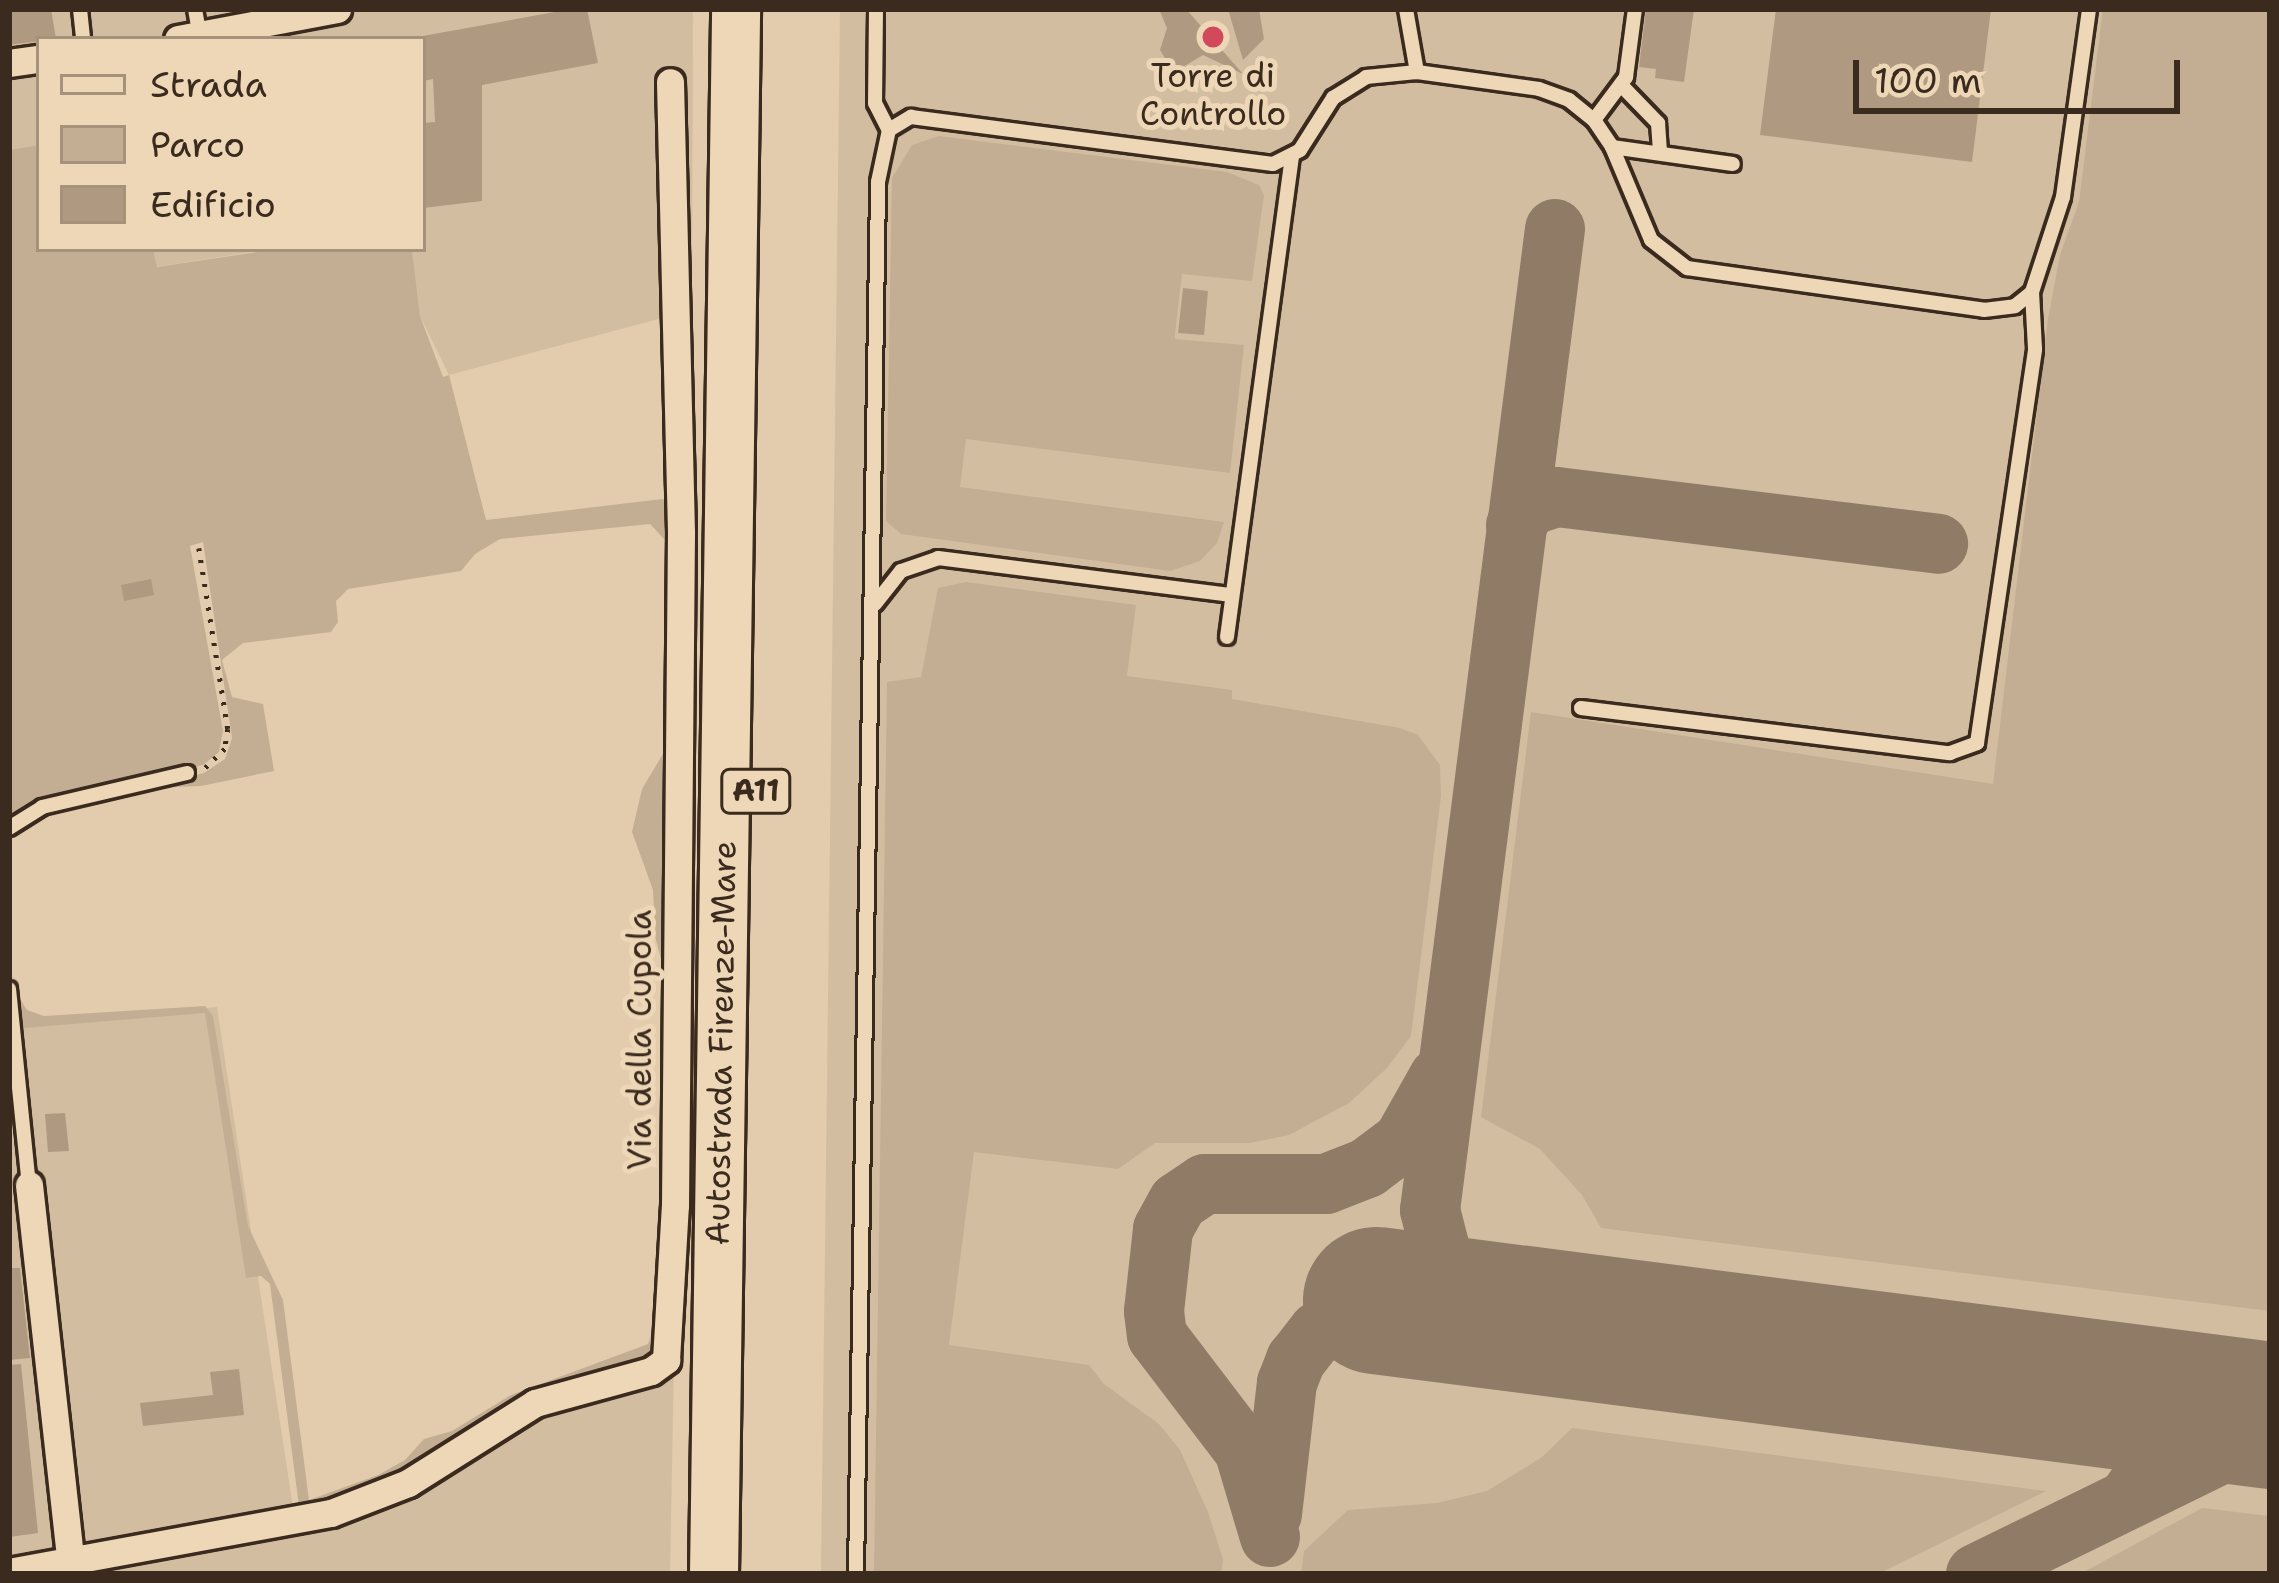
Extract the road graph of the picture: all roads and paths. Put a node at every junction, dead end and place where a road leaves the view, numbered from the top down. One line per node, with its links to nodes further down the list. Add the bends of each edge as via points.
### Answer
1 (337, 9): 8 (street)
2 (736, 9): 31 (highway, Autostrada Firenze-Mare / A11)
3 (766, 9): 32 (highway, Autostrada Firenze-Mare / A11)
4 (876, 9): 13 (lane, via 875,103)
5 (1406, 9): 9 (lane)
6 (1635, 9): 11 (lane)
7 (2089, 9): 18 (lane, via 2066,184)
8 (191, 28)
9 (1417, 72): 12 (lane, via 1539,88); 16 (lane, via 1388,71 1346,88)
10 (670, 82): 28 (street, Via della Cupola, via 681,532 675,1206 666,1360 535,1403 384,1495)
11 (1622, 86): 12 (lane); 15 (lane, via 1658,123)
12 (1594, 120): 14 (lane)
13 (889, 130): 16 (lane, via 911,117 1264,164); 21 (lane, via 878,182)
14 (1612, 146): 15 (lane); 18 (lane, via 1651,240 1697,272 1984,310 2015,306)
15 (1660, 153): 17 (lane)
16 (1292, 157): 20 (lane)
17 (1733, 164)
18 (2032, 292): 23 (lane, via 2035,349 1977,743 1950,753)
19 (199, 548): 24 (path, via 227,739 215,763)
20 (1232, 596): 21 (lane, via 938,558 894,577); 22 (lane)
21 (871, 614): 33 (lane)
22 (1227, 637)
23 (1581, 708)
24 (187, 773): 25 (lane, via 28,812)
25 (9, 828)
26 (9, 989): 27 (lane)
27 (28, 1185): 29 (street)
28 (138, 1563): 29 (street, Via della Cupola)
29 (71, 1564): 30 (street, Via della Cupola)
30 (9, 1572)
31 (714, 1574)
32 (746, 1574)
33 (856, 1574)

